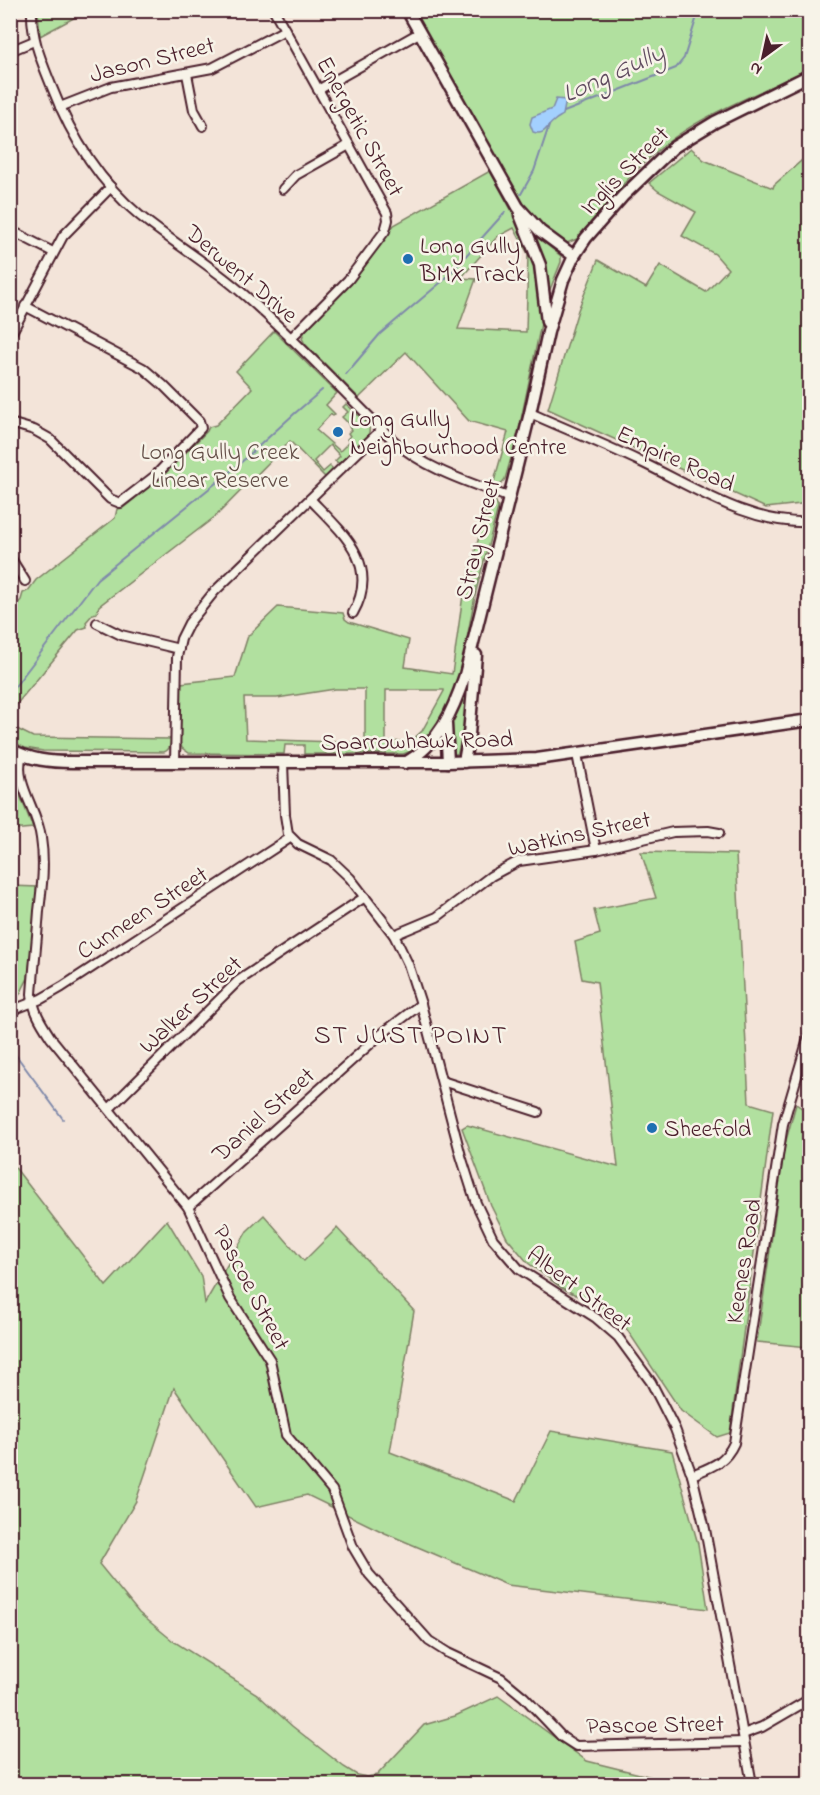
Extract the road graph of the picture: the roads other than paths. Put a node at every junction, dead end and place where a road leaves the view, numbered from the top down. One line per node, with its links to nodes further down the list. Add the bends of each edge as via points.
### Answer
1 (32, 10): 6 (street, Derwent Drive)
2 (274, 10): 4 (street, Energetic Street)
3 (407, 10): 5 (main road)
4 (285, 30): 8 (street, Jason Street, via 212,68); 10 (street, Energetic Street)
5 (419, 33): 10 (street); 16 (main road)
6 (34, 41): 7 (street); 11 (street, Derwent Drive)
7 (10, 51)
8 (187, 74): 11 (street, Jason Street, via 111,87); 12 (street, via 194,110)
9 (810, 75): 19 (main road, Inglis Street, via 674,147 623,196)
10 (318, 90): 13 (street, Energetic Street)
11 (60, 107): 14 (street, Derwent Drive, via 86,154)
12 (203, 126)
13 (349, 145): 15 (street, via 300,173); 23 (street, Energetic Street, via 387,213 388,224 348,280)
14 (111, 188): 18 (street, via 72,225); 23 (street, Derwent Drive, via 136,213 240,291)
15 (283, 189)
16 (514, 201): 19 (main road, via 540,231); 21 (main road, via 540,265)
17 (10, 230): 18 (street)
18 (53, 252): 20 (street)
19 (574, 256): 21 (main road, Stray Street)
20 (26, 306): 22 (street); 25 (street, via 143,368 199,421 201,428 155,476 124,501 117,502 50,439)
21 (548, 332): 24 (main road, Stray Street)
22 (10, 336)
23 (290, 339): 26 (street, Derwent Drive)
24 (530, 413): 27 (main road, Stray Street); 29 (street, Empire Road, via 738,509 775,520)
25 (10, 423)
26 (382, 429): 27 (street, Derwent Drive, via 419,461); 28 (street)
27 (508, 497): 34 (main road, Stray Street)
28 (310, 499): 32 (street, via 346,537 360,562 362,588); 35 (street, via 200,606 184,631)
29 (810, 522)
30 (10, 557): 31 (street)
31 (25, 581)
32 (353, 613)
33 (97, 623): 35 (street, via 121,635)
34 (478, 625): 37 (main road, Stray Street, via 465,675); 42 (main road, Stray Street)
35 (179, 649): 43 (street)
36 (810, 720): 39 (main road, Sparrowhawk Road)
37 (446, 722): 41 (main road); 45 (main road, Stray Street, via 428,747)
38 (10, 749): 40 (main road, Sparrowhawk Road)
39 (577, 754): 42 (main road, Sparrowhawk Road); 48 (street)
40 (22, 755): 43 (main road, Sparrowhawk Road, via 56,762); 51 (street, via 19,774 36,814 43,852)
41 (448, 762): 42 (main road, Sparrowhawk Road); 45 (main road, Sparrowhawk Road)
42 (464, 762)
43 (175, 763): 44 (main road, Sparrowhawk Road)
44 (283, 763): 45 (main road, Sparrowhawk Road); 47 (street, via 285,822)
45 (405, 763)
46 (719, 833): 48 (street, Watkins Street, via 673,832)
47 (291, 838): 49 (street, Albert Street, via 331,860); 51 (street, Cunneen Street)
48 (596, 850): 50 (street, Watkins Street, via 511,864 437,917)
49 (365, 897): 50 (street, Albert Street); 56 (street, Walker Street, via 238,981)
50 (394, 935): 52 (street, Albert Street)
51 (32, 1003): 53 (street, Cunneen Street); 56 (street, Pascoe Street, via 51,1038)
52 (421, 1004): 55 (street, Albert Street); 58 (street, Daniel Street, via 379,1036)
53 (10, 1011)
54 (810, 1032): 59 (street, Keenes Road, via 783,1124 734,1443 720,1463)
55 (442, 1081): 57 (street); 59 (street, Albert Street, via 472,1191 493,1239 519,1269 596,1318 623,1342 658,1394)
56 (109, 1109): 58 (street, Pascoe Street)
57 (538, 1112)
58 (188, 1208): 61 (street, Pascoe Street, via 230,1298 270,1360 286,1435 332,1490 363,1565 420,1633 448,1653 514,1687 562,1737 576,1746)
59 (692, 1474): 61 (street, Albert Street)
60 (810, 1699): 61 (street)
61 (744, 1738): 62 (street, Albert Street)
62 (752, 1785)

